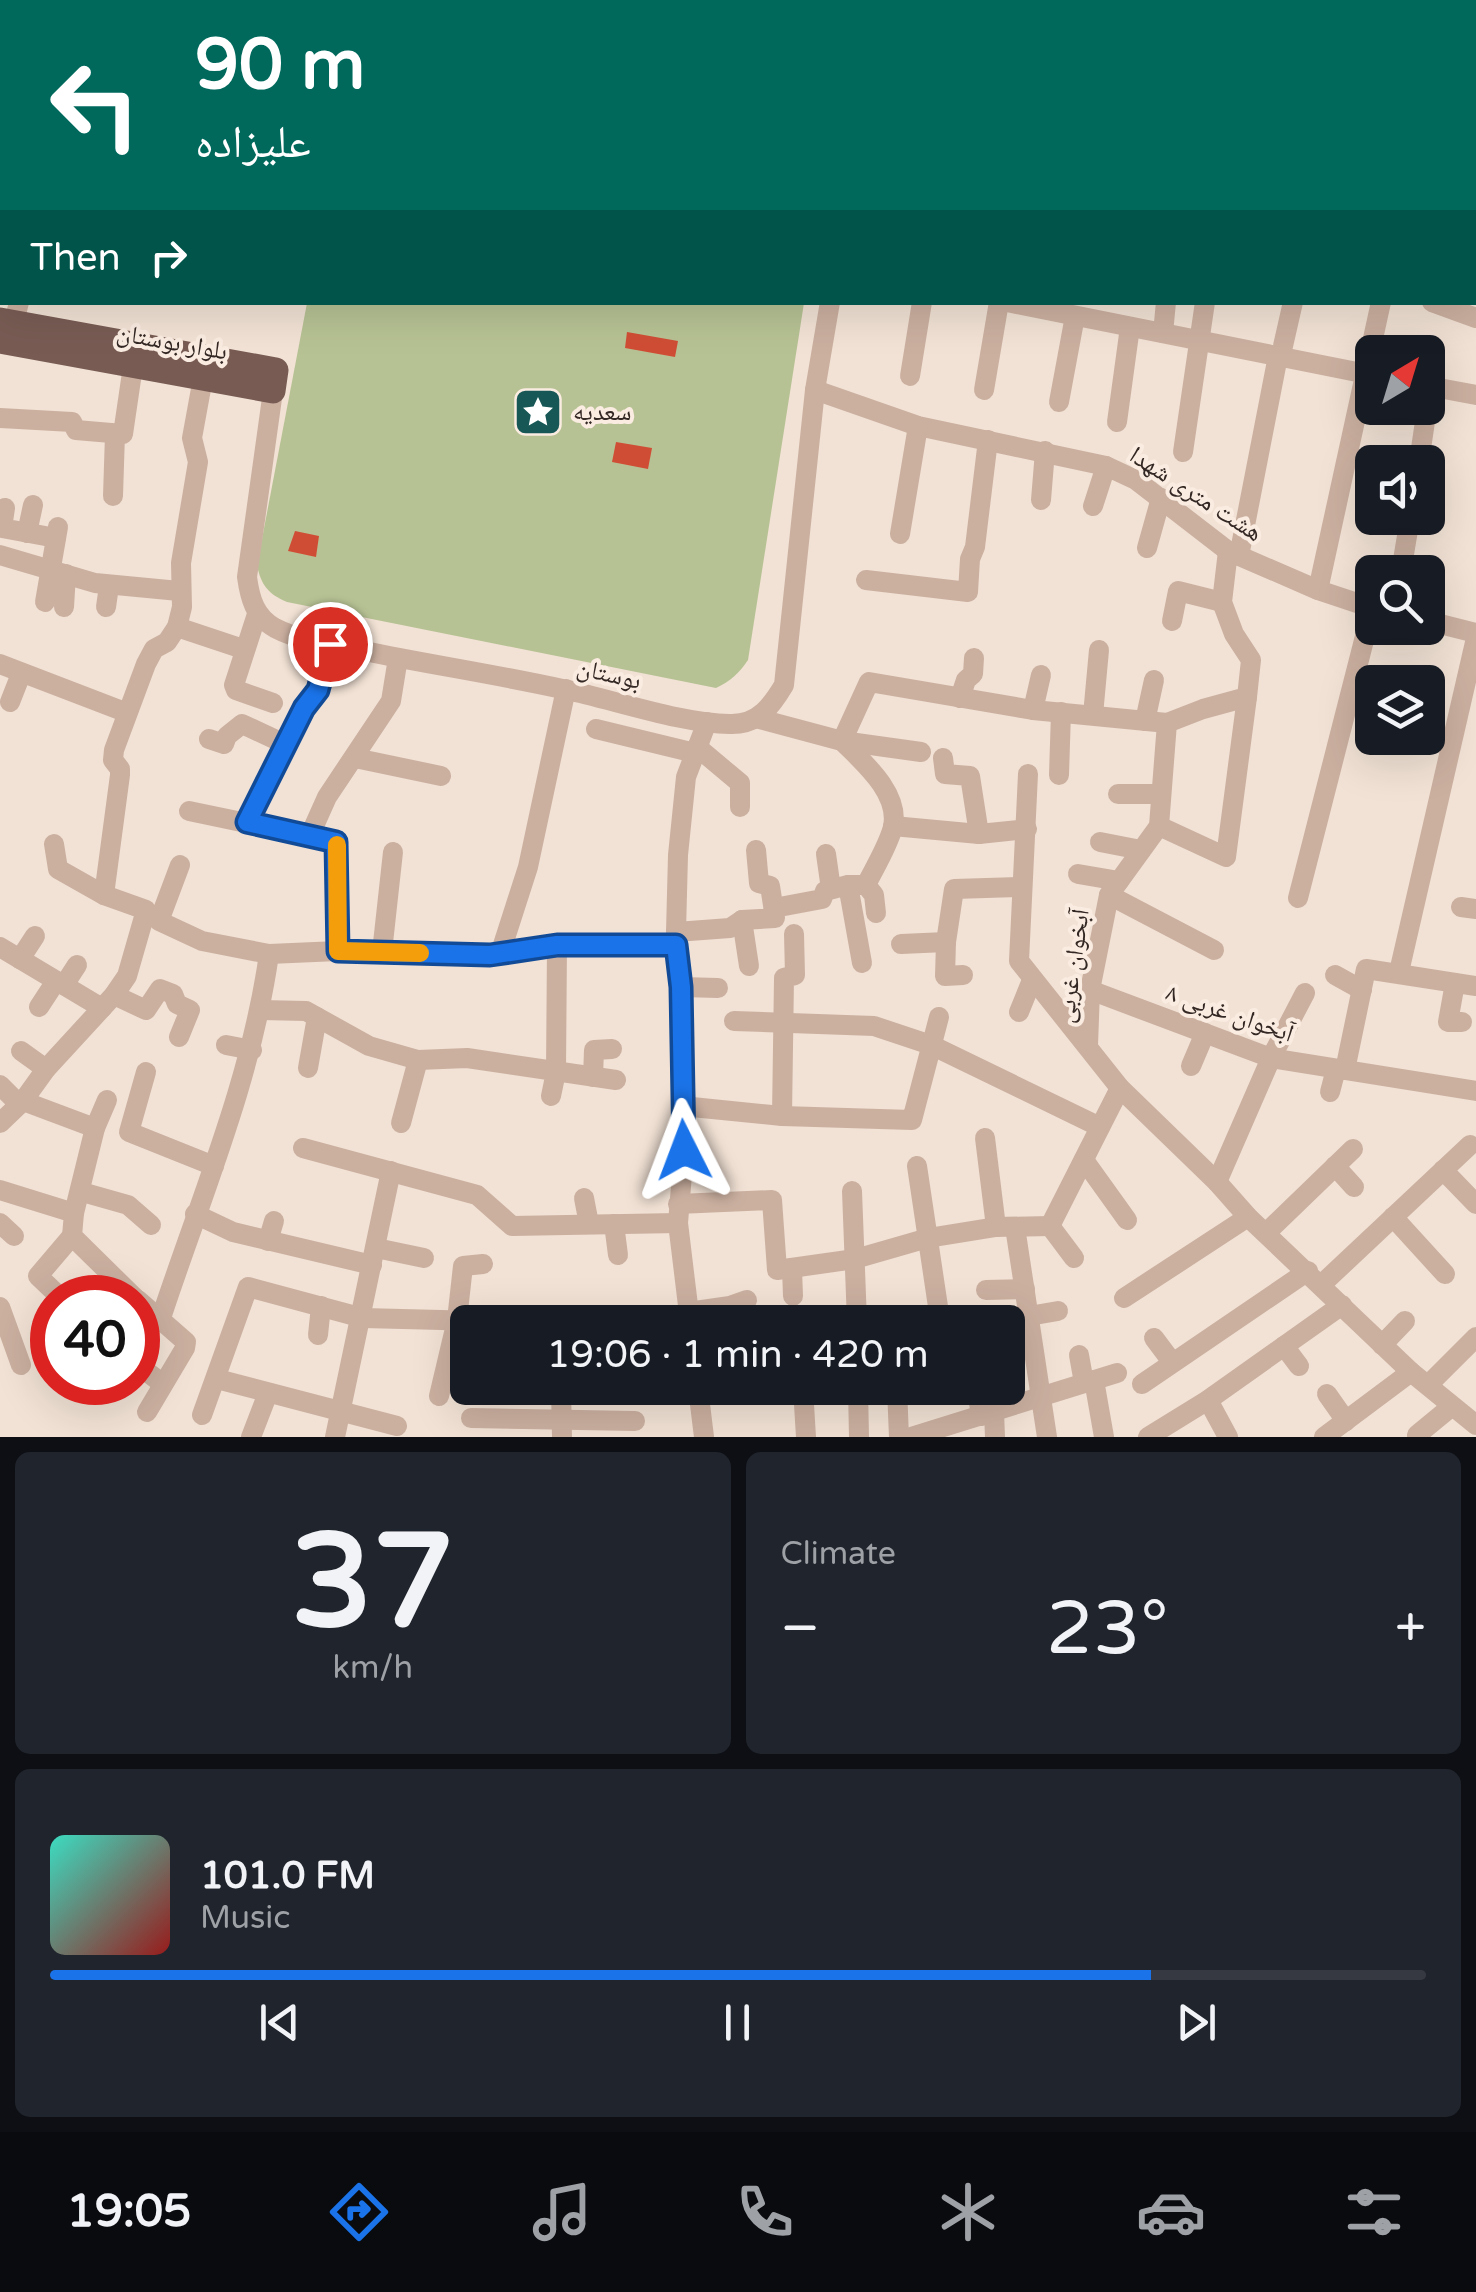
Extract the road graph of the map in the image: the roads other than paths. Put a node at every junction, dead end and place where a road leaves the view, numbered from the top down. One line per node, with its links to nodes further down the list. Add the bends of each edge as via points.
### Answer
1 (829, 305): 23 (street)
2 (922, 305): 20 (street)
3 (1008, 305): 24 (street)
4 (1025, 305): 10 (street)
5 (1166, 305): 14 (street)
6 (1205, 305): 16 (street)
7 (1291, 305): 17 (street)
8 (1380, 305): 15 (street)
9 (1440, 305): 11 (street)
10 (1083, 312): 13 (street); 27 (street)
11 (1476, 318)
12 (8, 322): 18 (main road, بلوار بوستان); 22 (main road, بلوار بوستان)
13 (1130, 327): 14 (street); 29 (street)
14 (1163, 334): 16 (street)
15 (1374, 335)
16 (1200, 341): 17 (street); 35 (street)
17 (1281, 351): 19 (street); 46 (street)
18 (133, 366): 21 (main road, بلوار بوستان); 32 (street, via 122,434)
19 (1355, 371)
20 (910, 376)
21 (202, 378): 22 (main road, بلوار بوستان); 51 (street)
22 (275, 380): 55 (street, via 247,577)
23 (814, 390): 31 (street, هشت متری شهدا); 79 (street, via 784,685)
24 (984, 390)
25 (1476, 395): 26 (street)
26 (1445, 396)
27 (1058, 402)
28 (0, 418): 32 (street, via 72,422 76,430)
29 (1117, 422)
30 (1356, 425): 50 (street)
31 (918, 426): 33 (street, هشت متری شهدا); 44 (street)
32 (115, 434): 37 (street)
33 (988, 440): 34 (street, هشت متری شهدا); 49 (street, via 968,592)
34 (1045, 451): 36 (street, هشت متری شهدا); 39 (street)
35 (1183, 452)
36 (1106, 466): 38 (street, هشت متری شهدا); 41 (street)
37 (112, 496)
38 (1161, 498): 45 (street); 46 (street, هشت متری شهدا)
39 (1042, 500)
40 (33, 505): 43 (street)
41 (1094, 506)
42 (5, 508): 43 (street, via 2,528)
43 (27, 532): 48 (street, via 57,533)
44 (900, 534)
45 (1147, 548)
46 (1233, 553): 50 (street, هشت متری شهدا); 52 (street)
47 (0, 555): 48 (street)
48 (58, 572): 51 (street, via 108,596); 54 (street)
49 (866, 580)
50 (1318, 590): 53 (street, هشت متری شهدا)
51 (180, 591): 58 (street)
52 (1222, 602): 56 (street, via 1178,590); 71 (street, via 1251,660)
53 (1355, 603)
54 (54, 604)
55 (258, 614): 60 (street, بوستان, via 273,627); 62 (street)
56 (1172, 621)
57 (1445, 626): 59 (street)
58 (178, 627): 62 (street); 76 (street, via 154,650)
59 (1476, 636): 136 (street)
60 (330, 644): 64 (street, بوستان); 86 (street, via 318,690)
61 (1363, 645): 116 (street)
62 (243, 649): 74 (street, via 236,690)
63 (1099, 650): 78 (street)
64 (398, 658): 70 (street, بوستان); 89 (street, via 390,701)
65 (974, 658): 72 (street)
66 (0, 664): 67 (street)
67 (21, 674): 73 (street); 76 (street)
68 (1041, 675): 75 (street)
69 (1154, 680): 80 (street)
70 (566, 689): 81 (street, بوستان); 131 (street, via 528,866)
71 (1246, 697): 82 (street); 100 (street, via 1226,857)
72 (960, 698): 75 (street); 85 (street, via 870,682)
73 (10, 702)
74 (273, 703)
75 (1033, 710): 77 (street)
76 (126, 712): 115 (street, via 112,756 120,774)
77 (1061, 712): 78 (street); 92 (street)
78 (1093, 715): 80 (street)
79 (756, 718): 81 (street, بوستان, via 736,725); 85 (street, بوستان)
80 (1145, 721): 82 (street)
81 (707, 722): 87 (street)
82 (1168, 723): 95 (street)
83 (596, 729): 87 (street)
84 (209, 739): 86 (street, via 224,744 242,724)
85 (842, 740): 88 (street, بوستان); 99 (street, via 874,774 892,805)
86 (286, 744): 98 (street)
87 (696, 750): 96 (street, via 740,783); 122 (street, via 686,777)
88 (921, 752)
89 (355, 758): 93 (street); 102 (street)
90 (943, 758): 103 (street, via 945,774 970,776)
91 (1028, 774): 101 (street)
92 (1059, 775)
93 (441, 776)
94 (1118, 794): 95 (street)
95 (1161, 794): 100 (street)
96 (740, 807)
97 (189, 811): 98 (street)
98 (247, 822): 102 (street)
99 (893, 826): 103 (street); 112 (street)
100 (1159, 826): 107 (street, آبخوان غربی)
101 (1026, 829): 103 (street); 113 (street)
102 (310, 834): 128 (street, via 336,842)
103 (979, 834)
104 (1100, 842): 107 (street)
105 (54, 844): 115 (street, via 58,869)
106 (756, 850): 117 (street, via 759,883 770,886)
107 (1141, 850): 114 (street, آبخوان غربی)
108 (393, 852): 129 (street)
109 (826, 854): 112 (street)
110 (180, 865): 130 (street, via 159,921 202,941)
111 (1078, 874): 114 (street)
112 (848, 886): 117 (street); 118 (street, via 874,896); 133 (street)
113 (1022, 888): 123 (street, via 954,889); 140 (street, via 1019,961)
114 (1114, 888): 127 (street); 145 (street, آبخوان غربی)
115 (104, 894): 147 (street, via 146,910 127,976)
116 (1298, 898)
117 (774, 913): 119 (street)
118 (876, 913)
119 (742, 920): 122 (street); 135 (street)
120 (794, 934): 154 (street, via 794,975 784,978)
121 (35, 936): 132 (street)
122 (676, 938): 125 (street); 143 (street)
123 (946, 942): 124 (street); 138 (street, via 945,976)
124 (902, 944)
125 (557, 945): 131 (street); 171 (street)
126 (0, 947): 132 (street)
127 (1214, 950)
128 (338, 951): 129 (street); 130 (street)
129 (382, 952): 131 (street)
130 (269, 954): 149 (street)
131 (500, 954)
132 (20, 959): 141 (street)
133 (862, 964)
134 (77, 965): 141 (street)
135 (749, 966)
136 (1399, 972): 139 (street); 142 (street)
137 (1335, 975): 139 (street)
138 (964, 976)
139 (1364, 979): 169 (street)
140 (1032, 980): 150 (street); 160 (street)
141 (61, 983): 147 (street); 148 (street)
142 (1465, 984): 155 (street, via 1448,1022)
143 (681, 987): 144 (street); 181 (street)
144 (718, 988)
145 (1090, 990): 156 (street, آبخوان غربی ۸); 160 (street, آبخوان غربی)
146 (1305, 993): 164 (street)
147 (108, 1002): 157 (street, via 146,1018 160,988 174,994 190,1010); 168 (street)
148 (39, 1007)
149 (261, 1010): 151 (street); 162 (street)
150 (1019, 1012)
151 (317, 1017): 165 (street, via 368,1046); 167 (street)
152 (939, 1018): 158 (street)
153 (734, 1021): 154 (street)
154 (782, 1022): 158 (street, via 889,1022); 182 (street)
155 (1462, 1022)
156 (1205, 1033): 164 (street, آبخوان غربی ۸); 166 (street)
157 (179, 1037)
158 (931, 1044): 182 (street, via 912,1120); 185 (street)
159 (226, 1045): 162 (street)
160 (1088, 1046): 175 (street, آبخوان غربی)
161 (612, 1049): 172 (street, via 594,1050)
162 (252, 1050): 192 (street)
163 (21, 1051): 168 (street)
164 (1271, 1058): 169 (street, آبخوان غربی ۸); 197 (street)
165 (418, 1060): 171 (street, via 467,1058); 184 (street)
166 (1191, 1066)
167 (308, 1068)
168 (46, 1069): 180 (street)
169 (1341, 1070): 176 (street, آبخوان غربی ۸); 177 (street)
170 (146, 1072): 192 (street, via 128,1132)
171 (556, 1072): 172 (street); 178 (street)
172 (593, 1076): 173 (street)
173 (616, 1080)
174 (0, 1085): 180 (street)
175 (1120, 1088): 185 (street); 197 (street, آبخوان غربی)
176 (1476, 1091)
177 (1330, 1092)
178 (551, 1096)
179 (106, 1100): 186 (street)
180 (21, 1102): 183 (street); 186 (street)
181 (682, 1106): 182 (street); 206 (street)
182 (782, 1116)
183 (1, 1120)
184 (401, 1123)
185 (1100, 1127): 191 (street)
186 (95, 1128): 201 (street)
187 (985, 1138): 214 (street)
188 (1470, 1145): 195 (street)
189 (303, 1148): 196 (street)
190 (1352, 1149): 194 (street)
191 (1084, 1160): 209 (street); 213 (street)
192 (214, 1166): 205 (street)
193 (918, 1166): 217 (street)
194 (1335, 1166): 198 (street); 215 (street)
195 (1444, 1170): 203 (street); 208 (street)
196 (391, 1171): 210 (street, via 477,1195 512,1226); 219 (street)
197 (1216, 1182): 207 (street, آبخوان غربی)
198 (1354, 1187)
199 (0, 1190): 204 (street)
200 (852, 1191): 222 (street)
201 (82, 1192): 204 (street); 212 (street, via 128,1205)
202 (584, 1198): 210 (street)
203 (1476, 1204)
204 (74, 1213): 216 (street)
205 (195, 1214): 219 (street, via 233,1232 271,1231); 228 (street)
206 (678, 1214): 211 (street); 224 (street, via 772,1200); 236 (street)
207 (1248, 1217): 215 (street, آبخوان غربی); 233 (street)
208 (1393, 1217): 225 (street); 229 (street)
209 (1128, 1220)
210 (588, 1224): 211 (street)
211 (614, 1224): 218 (street)
212 (151, 1225)
213 (1050, 1226): 214 (street); 221 (street)
214 (1006, 1227): 217 (street); 230 (street)
215 (1266, 1233): 229 (street, آبخوان غربی)
216 (72, 1236): 226 (street); 227 (street)
217 (928, 1238): 222 (street); 239 (street)
218 (618, 1255)
219 (374, 1256): 220 (street); 245 (street)
220 (424, 1258)
221 (1074, 1258)
222 (855, 1259): 224 (street); 238 (street)
223 (483, 1264): 235 (street, via 463,1266)
224 (785, 1269): 232 (street)
225 (1444, 1274)
226 (39, 1275)
227 (109, 1275)
228 (158, 1275)
229 (1315, 1278): 240 (street, آبخوان غربی); 256 (street)
230 (1025, 1289): 231 (street); 244 (street)
231 (986, 1290)
232 (793, 1296)
233 (1124, 1298)
234 (746, 1300): 237 (street)
235 (458, 1305)
236 (688, 1305)
237 (733, 1305)
238 (856, 1305)
239 (938, 1305)
240 (1342, 1305): 252 (street, آبخوان غربی); 253 (street)
241 (321, 1306): 245 (street); 249 (street); 261 (street, via 248,1287)
242 (0, 1307): 257 (street)
243 (1058, 1311): 244 (street)
244 (1029, 1316): 269 (street)
245 (363, 1318): 246 (street); 278 (street)
246 (450, 1320)
247 (1405, 1321): 252 (street)
248 (160, 1322): 264 (street, via 186,1342)
249 (318, 1336)
250 (1476, 1337): 260 (street)
251 (1154, 1338): 256 (street)
252 (1382, 1345): 260 (street, آبخوان غربی)
253 (1284, 1346): 258 (street); 270 (street)
254 (450, 1347): 268 (street)
255 (1078, 1355): 263 (street)
256 (1172, 1362): 265 (street)
257 (21, 1365)
258 (1299, 1366)
259 (1118, 1373): 263 (street)
260 (1420, 1379): 276 (street, آبخوان غربی); 283 (street)
261 (217, 1380): 266 (street); 280 (street)
262 (160, 1382): 264 (street)
263 (1089, 1382): 269 (street); 297 (street)
264 (163, 1384): 277 (street)
265 (1142, 1384)
266 (268, 1393): 278 (street); 290 (street)
267 (1327, 1394): 283 (street)
268 (439, 1396)
269 (1042, 1396): 279 (street); 296 (street)
270 (1208, 1400): 298 (street); 299 (street)
271 (700, 1405): 292 (street)
272 (802, 1405): 287 (street)
273 (858, 1405): 293 (street)
274 (902, 1405): 294 (street)
275 (983, 1405): 279 (street)
276 (1451, 1407): 284 (street, آبخوان غربی); 289 (street)
277 (147, 1412)
278 (342, 1412): 285 (street); 291 (street)
279 (987, 1414): 288 (street); 295 (street)
280 (202, 1415)
281 (471, 1418): 286 (street)
282 (635, 1421): 286 (street)
283 (1346, 1421): 300 (street)
284 (1474, 1422)
285 (397, 1426)
286 (562, 1428)
287 (800, 1432)
288 (921, 1436)
289 (1417, 1436)
290 (251, 1437)
291 (335, 1437)
292 (704, 1437)
293 (859, 1437)
294 (899, 1437)
295 (996, 1437)
296 (1047, 1437)
297 (1104, 1437)
298 (1148, 1437)
299 (1228, 1437)
300 (1324, 1437)

